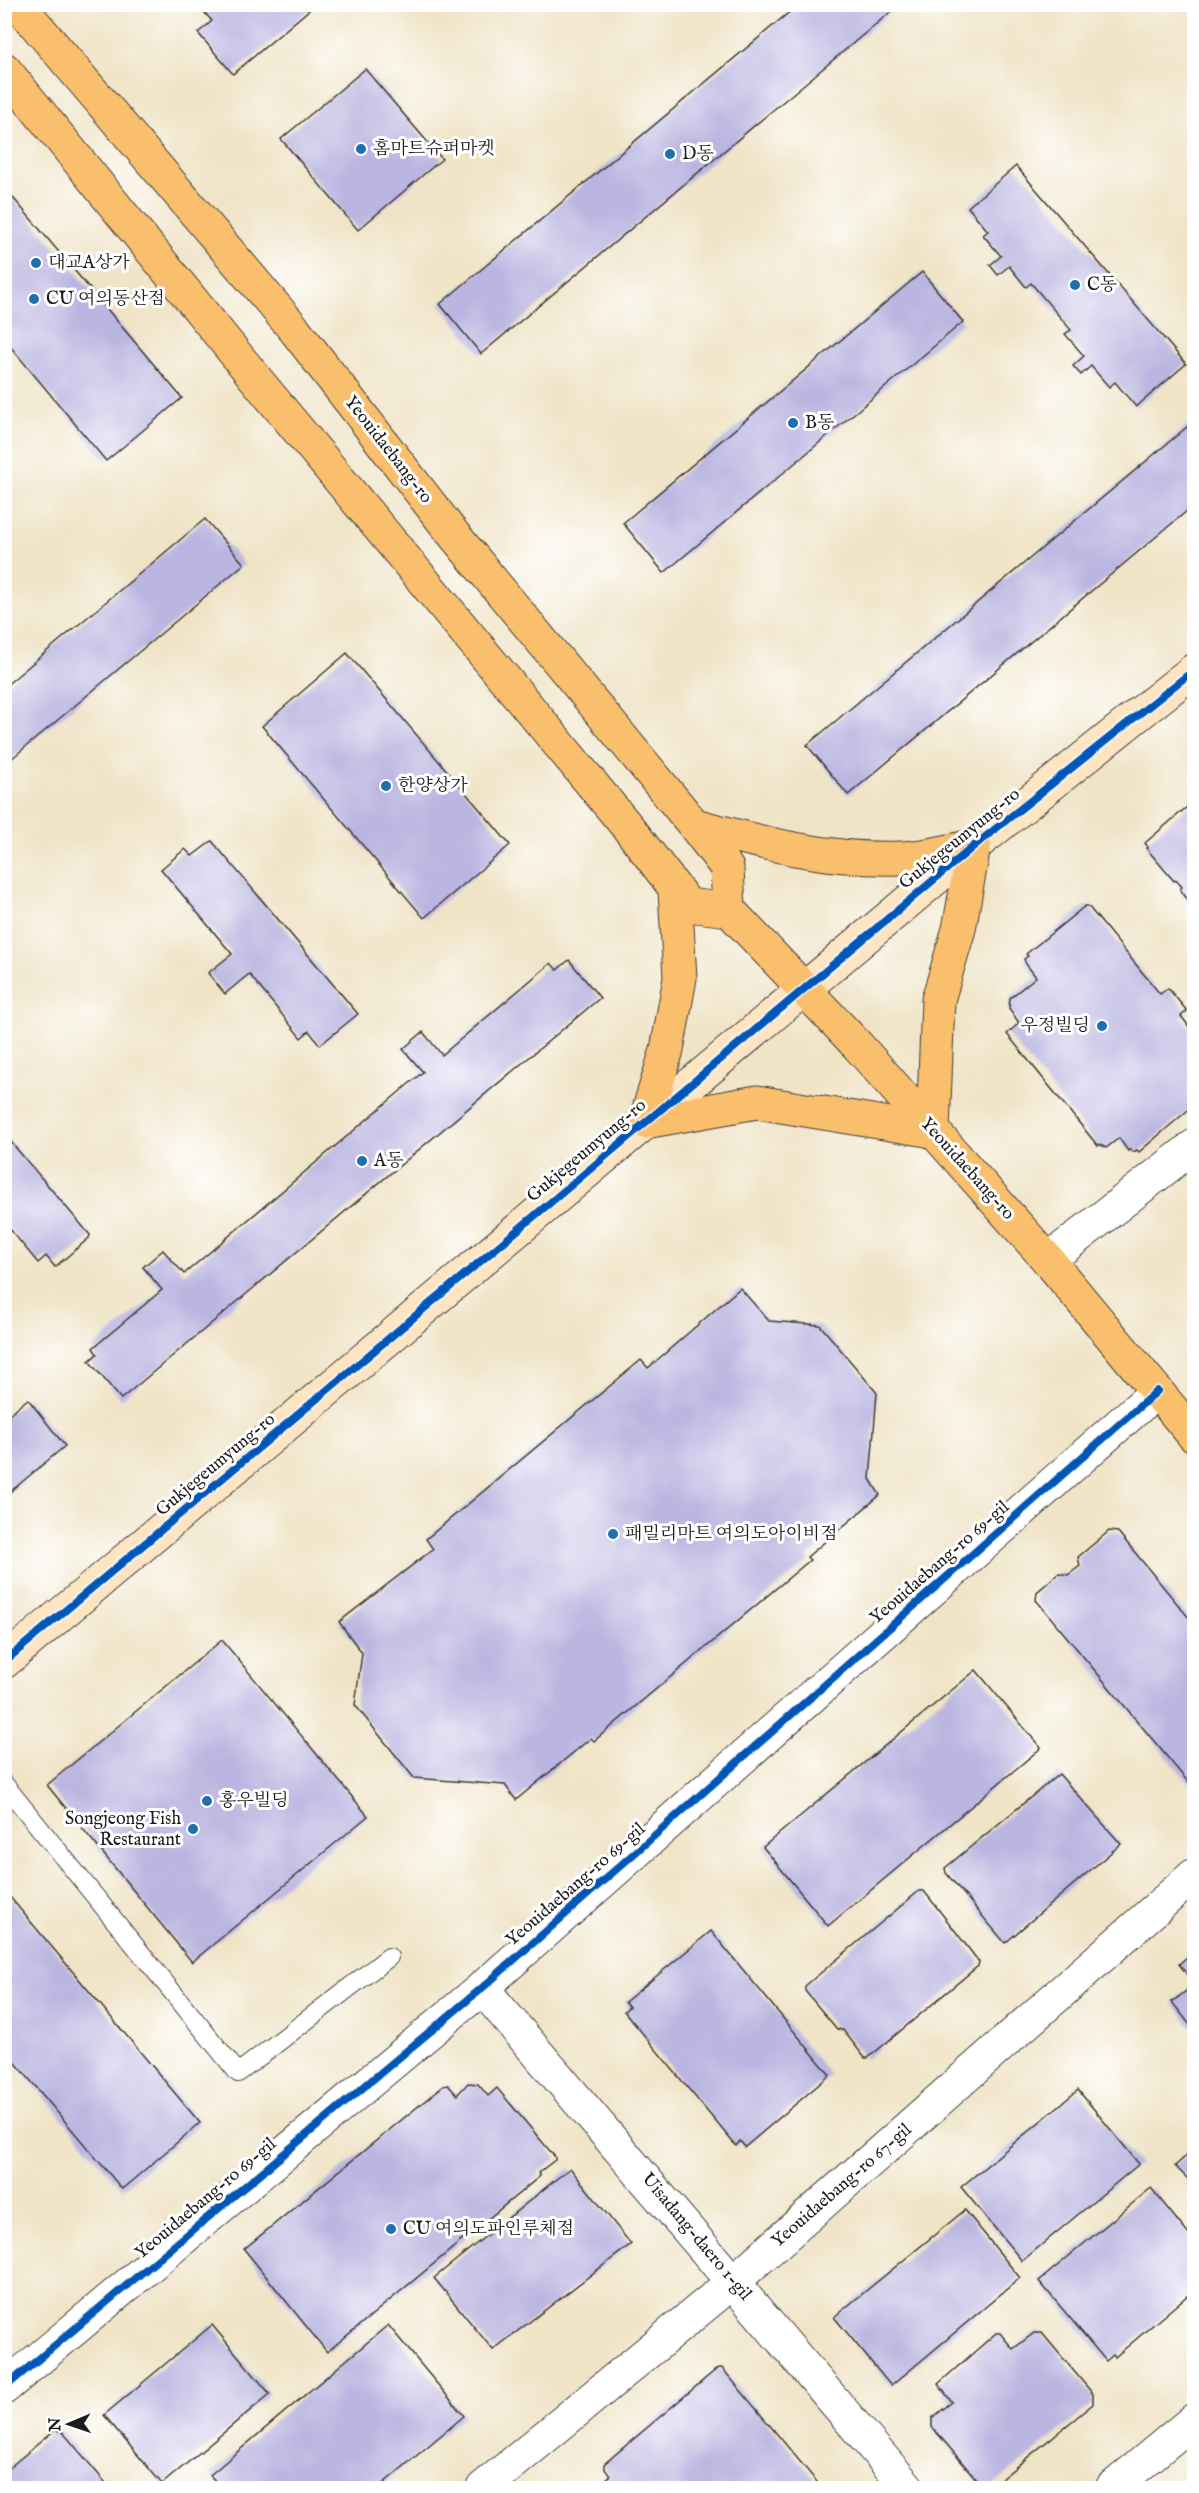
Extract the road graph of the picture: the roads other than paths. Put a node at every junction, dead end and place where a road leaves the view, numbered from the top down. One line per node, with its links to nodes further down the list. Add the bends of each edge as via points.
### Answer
1 (18, 4): 4 (main road, Yeouidaebang-ro, via 295,330 450,530)
2 (4, 69): 6 (main road, via 631,831)
3 (1194, 670): 5 (street, Gukjegeumyung-ro)
4 (694, 825): 5 (main road, via 769,845 845,856 903,858); 7 (main road, Yeouidaebang-ro, via 727,868)
5 (974, 846): 8 (street, Gukjegeumyung-ro); 10 (main road, via 959,929 938,1000)
6 (675, 891): 7 (main road, via 688,905); 9 (main road, via 680,978 667,1050)
7 (729, 910): 8 (main road, Yeouidaebang-ro)
8 (802, 989): 9 (street, Gukjegeumyung-ro); 10 (main road, Yeouidaebang-ro)
9 (645, 1122): 10 (main road, via 757,1102); 15 (street, Gukjegeumyung-ro)
10 (933, 1131): 12 (main road, Yeouidaebang-ro)
11 (1194, 1146): 12 (street)
12 (1048, 1260): 13 (main road, Yeouidaebang-ro)
13 (1157, 1391): 14 (main road, Yeouidaebang-ro); 19 (street, Yeouidaebang-ro 69-gil)
14 (1194, 1436)
15 (4, 1662)
16 (4, 1784): 18 (lane, via 238,2073)
17 (1194, 1875): 20 (street, Yeouidaebang-ro 67-gil)
18 (388, 1957)
19 (482, 1988): 20 (street, Uisadang-daero 1-gil); 21 (street, Yeouidaebang-ro 69-gil)
20 (734, 2281): 23 (street, Yeouidaebang-ro 67-gil); 24 (street, Uisadang-daero 1-gil)
21 (4, 2388)
22 (1194, 2420): 25 (street)
23 (483, 2488)
24 (908, 2488)
25 (1112, 2488)

